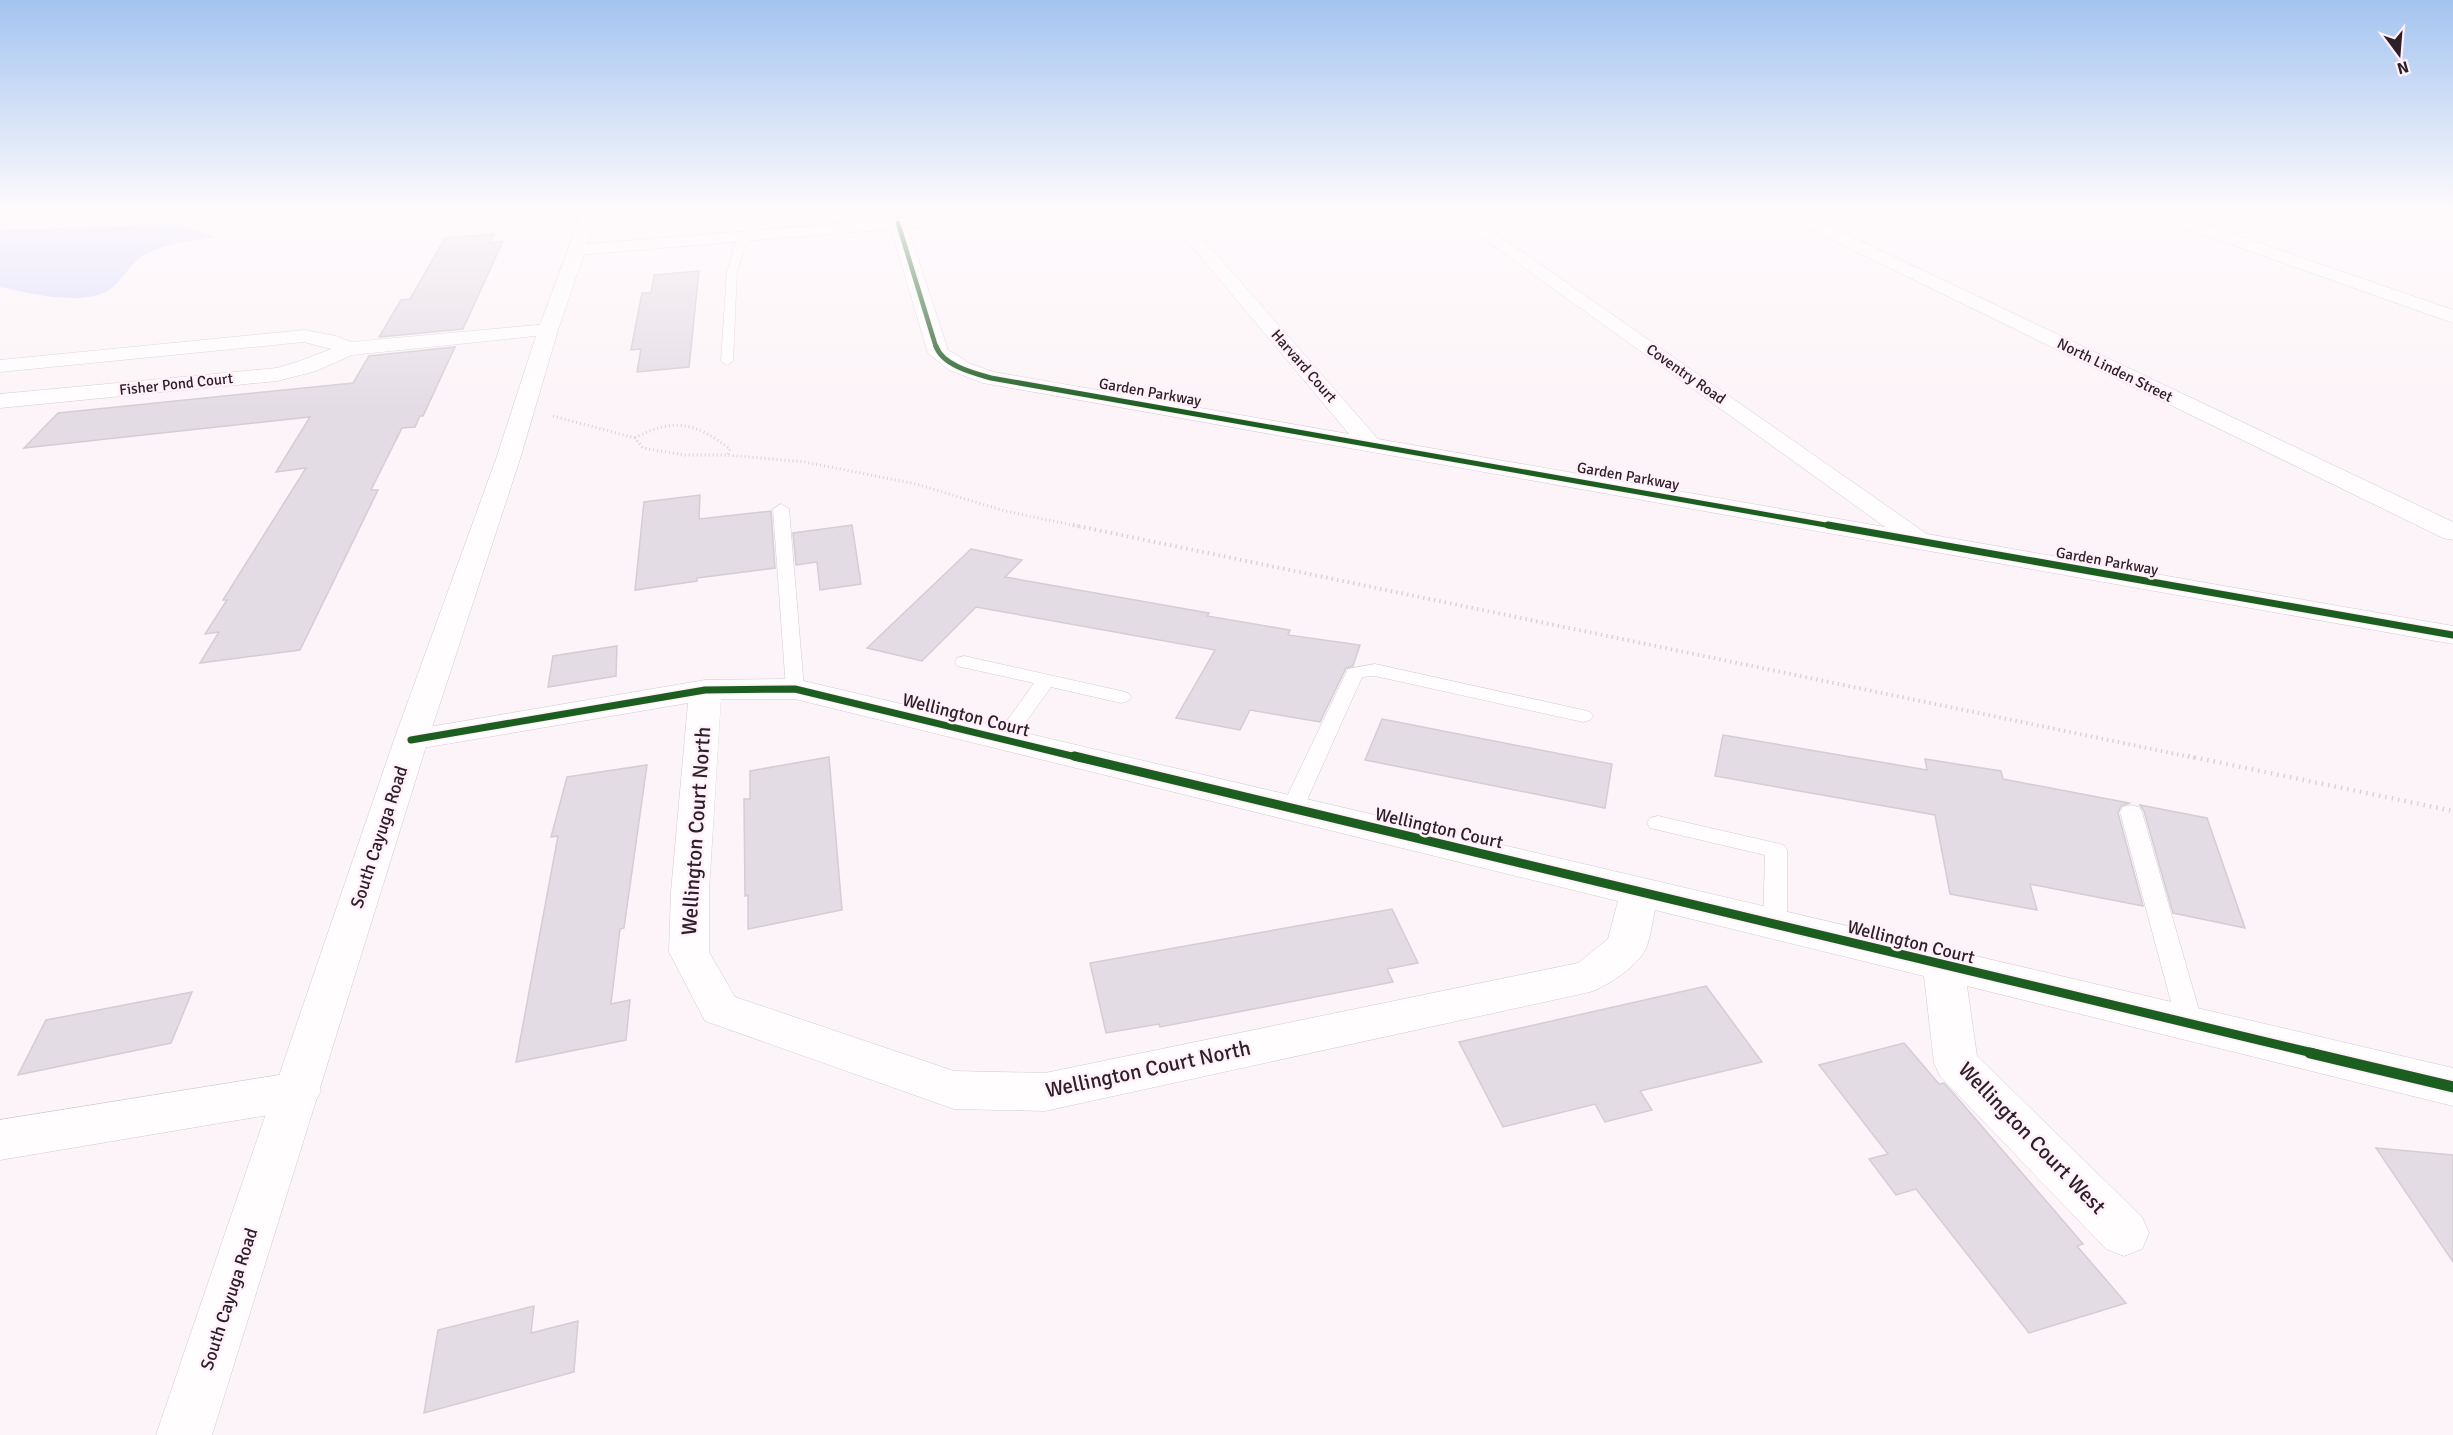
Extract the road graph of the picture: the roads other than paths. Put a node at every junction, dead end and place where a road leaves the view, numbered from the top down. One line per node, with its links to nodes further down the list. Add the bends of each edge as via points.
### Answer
1 (568, 274): 9 (street, South Cayuga Road)
2 (732, 274): 11 (lane)
3 (914, 274): 14 (street, Garden Parkway, via 938,353 967,371)
4 (1224, 274): 14 (street, Harvard Court)
5 (1543, 274): 17 (street, Coventry Road)
6 (1916, 274): 16 (street, North Linden Street)
7 (2331, 274): 8 (street)
8 (2453, 317)
9 (548, 330): 10 (street, Fisher Pond Court); 26 (street, South Cayuga Road)
10 (348, 349): 12 (street, Fisher Pond Court, via 304,336); 13 (street, Fisher Pond Court, via 277,374)
11 (727, 362)
12 (0, 366)
13 (0, 401)
14 (1370, 444): 17 (street, Garden Parkway)
15 (781, 509): 21 (lane)
16 (2453, 532)
17 (1923, 542): 18 (street, Garden Parkway)
18 (2453, 635)
19 (963, 662): 20 (lane)
20 (1046, 680): 23 (lane); 25 (lane)
21 (795, 689): 22 (street, Wellington Court); 25 (street, Wellington Court)
22 (705, 690): 26 (street, Wellington Court); 30 (street, Wellington Court North, via 689,952 720,1009 954,1090 1045,1092 1590,976 1627,946)
23 (1120, 697)
24 (1583, 716): 27 (lane, via 1375,670 1355,673)
25 (1004, 739): 27 (street, Wellington Court)
26 (411, 740): 35 (street, South Cayuga Road)
27 (1293, 808): 30 (street, Wellington Court)
28 (2131, 813): 33 (lane)
29 (1658, 823): 31 (lane, via 1776,850)
30 (1639, 892): 31 (street, Wellington Court)
31 (1775, 925): 32 (street, Wellington Court)
32 (1943, 966): 33 (street, Wellington Court); 37 (street, Wellington Court West, via 1956,1063)
33 (2190, 1024): 34 (street, Wellington Court)
34 (2453, 1087)
35 (298, 1091): 36 (street); 38 (street, South Cayuga Road)
36 (0, 1140)
37 (2124, 1233)
38 (184, 1435)

